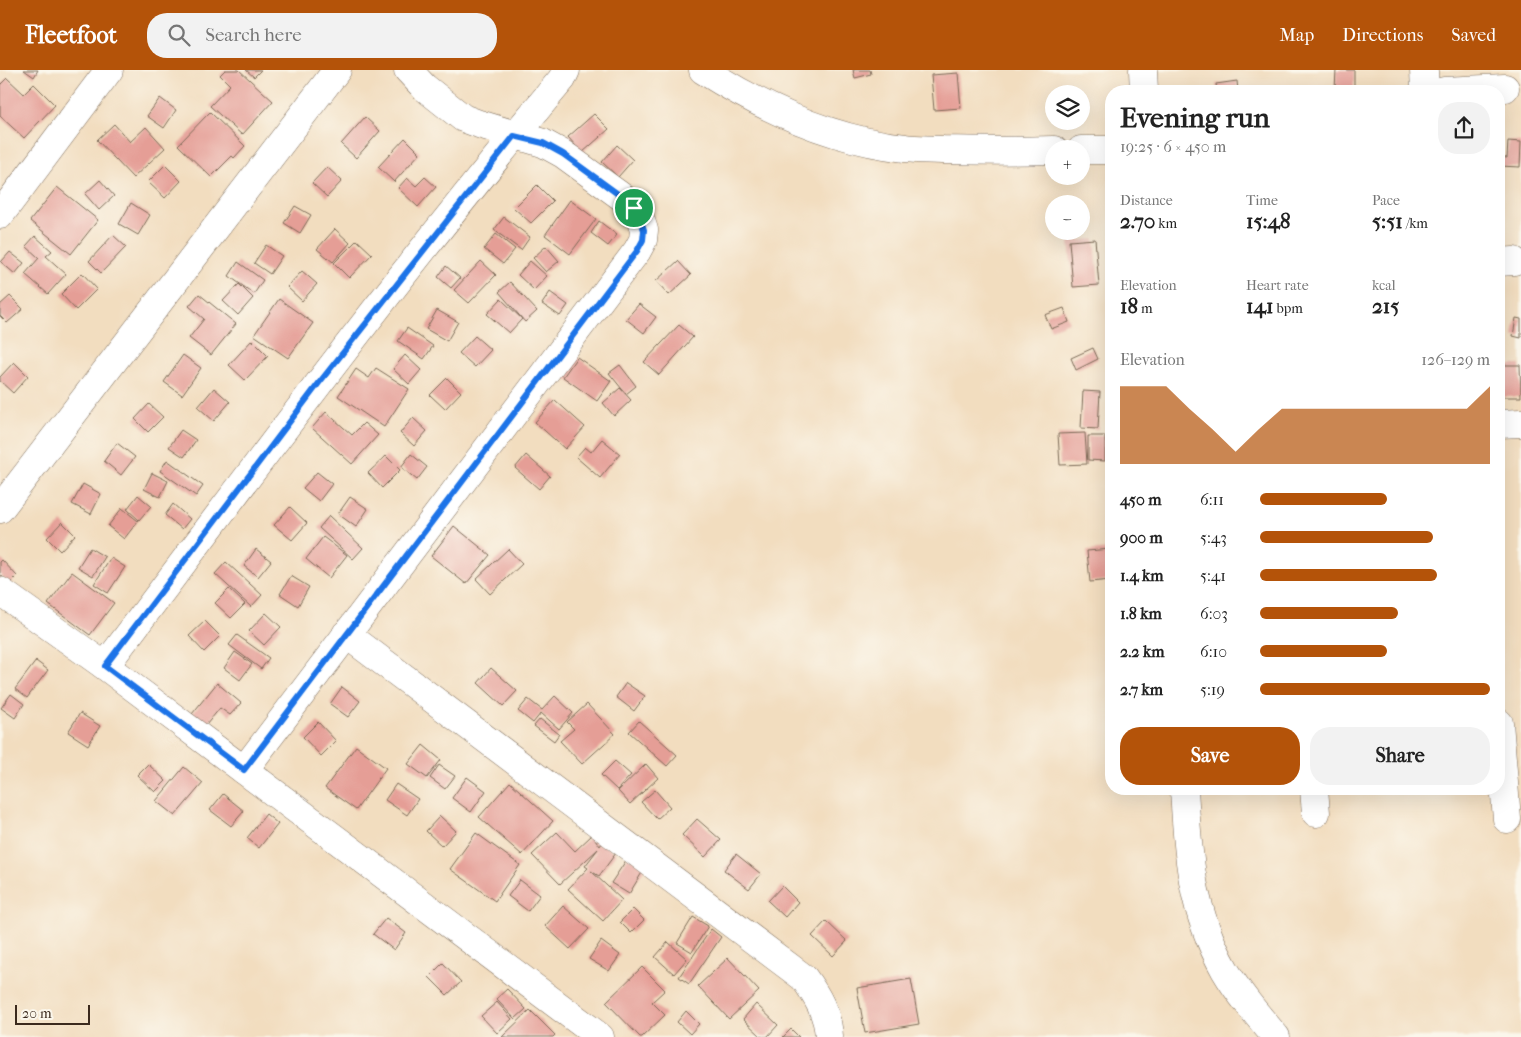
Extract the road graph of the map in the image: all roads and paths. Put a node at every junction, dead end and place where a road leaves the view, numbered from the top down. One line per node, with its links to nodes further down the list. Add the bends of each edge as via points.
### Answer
1 (109, 70): 14 (street)
2 (338, 70): 17 (street)
3 (408, 70): 10 (street, via 424,88 463,118)
4 (566, 70): 10 (street)
5 (703, 70): 11 (street, via 819,129 855,139 905,148)
6 (1143, 70): 8 (street)
7 (1424, 70): 9 (street)
8 (1144, 85)
9 (1425, 85)
10 (514, 136): 19 (street, via 543,143 563,154 622,197 634,208 641,221 643,240); 20 (street, via 319,383)
11 (1045, 150)
12 (1090, 150): 13 (street)
13 (1105, 150)
14 (0, 215)
15 (1521, 423): 16 (street)
16 (1505, 424)
17 (0, 509)
18 (0, 591): 20 (street)
19 (346, 634): 21 (street); 26 (street, via 804,978 824,1012)
20 (105, 666): 21 (street)
21 (244, 770): 25 (street)
22 (1505, 787): 24 (street)
23 (1184, 795): 27 (street, via 1192,880 1199,912 1225,971)
24 (1508, 819)
25 (600, 1037)
26 (829, 1037)
27 (1276, 1037)

